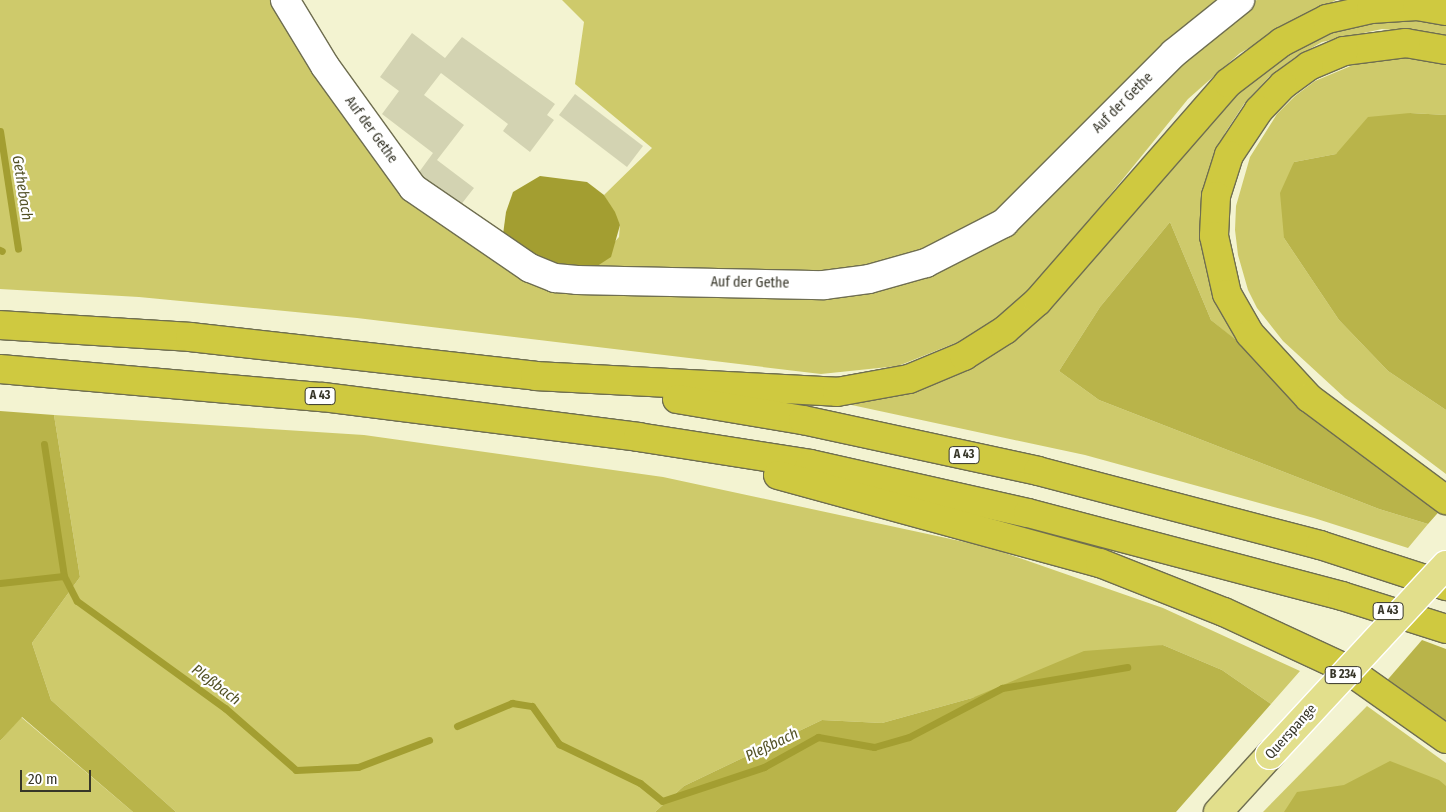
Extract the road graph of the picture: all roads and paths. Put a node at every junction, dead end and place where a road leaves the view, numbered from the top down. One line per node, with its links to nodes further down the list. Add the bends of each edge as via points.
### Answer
1 (285, 0): 2 (street, Auf der Gethe, via 325,66 413,188 530,268 555,278 577,280 824,284 869,279 926,263 1004,223 1174,53)
2 (1240, 0)
3 (1446, 11): 7 (highway, via 1417,6 1371,9 1327,19 1282,42 1228,83 1038,302 1005,330 964,356 908,379 837,392)
4 (1446, 50): 9 (highway, via 1406,43 1344,51 1309,66 1283,85 1242,133 1226,161 1216,196 1214,236 1227,294 1250,334 1309,398)
5 (0, 324): 7 (highway, A 43, via 190,337)
6 (0, 368): 8 (highway, A 43, via 323,396)
7 (535, 376): 11 (highway, A 43, via 803,420 1038,471 1320,545)
8 (638, 437): 12 (highway, A 43, via 810,464 1028,512 1342,596); 13 (highway, via 1100,563 1224,612 1347,669)
9 (1446, 500)
10 (1446, 564): 14 (main road, Querspange / B 234, bridge)
11 (1446, 586)
12 (1446, 629)
13 (1446, 738)
14 (1218, 812)

